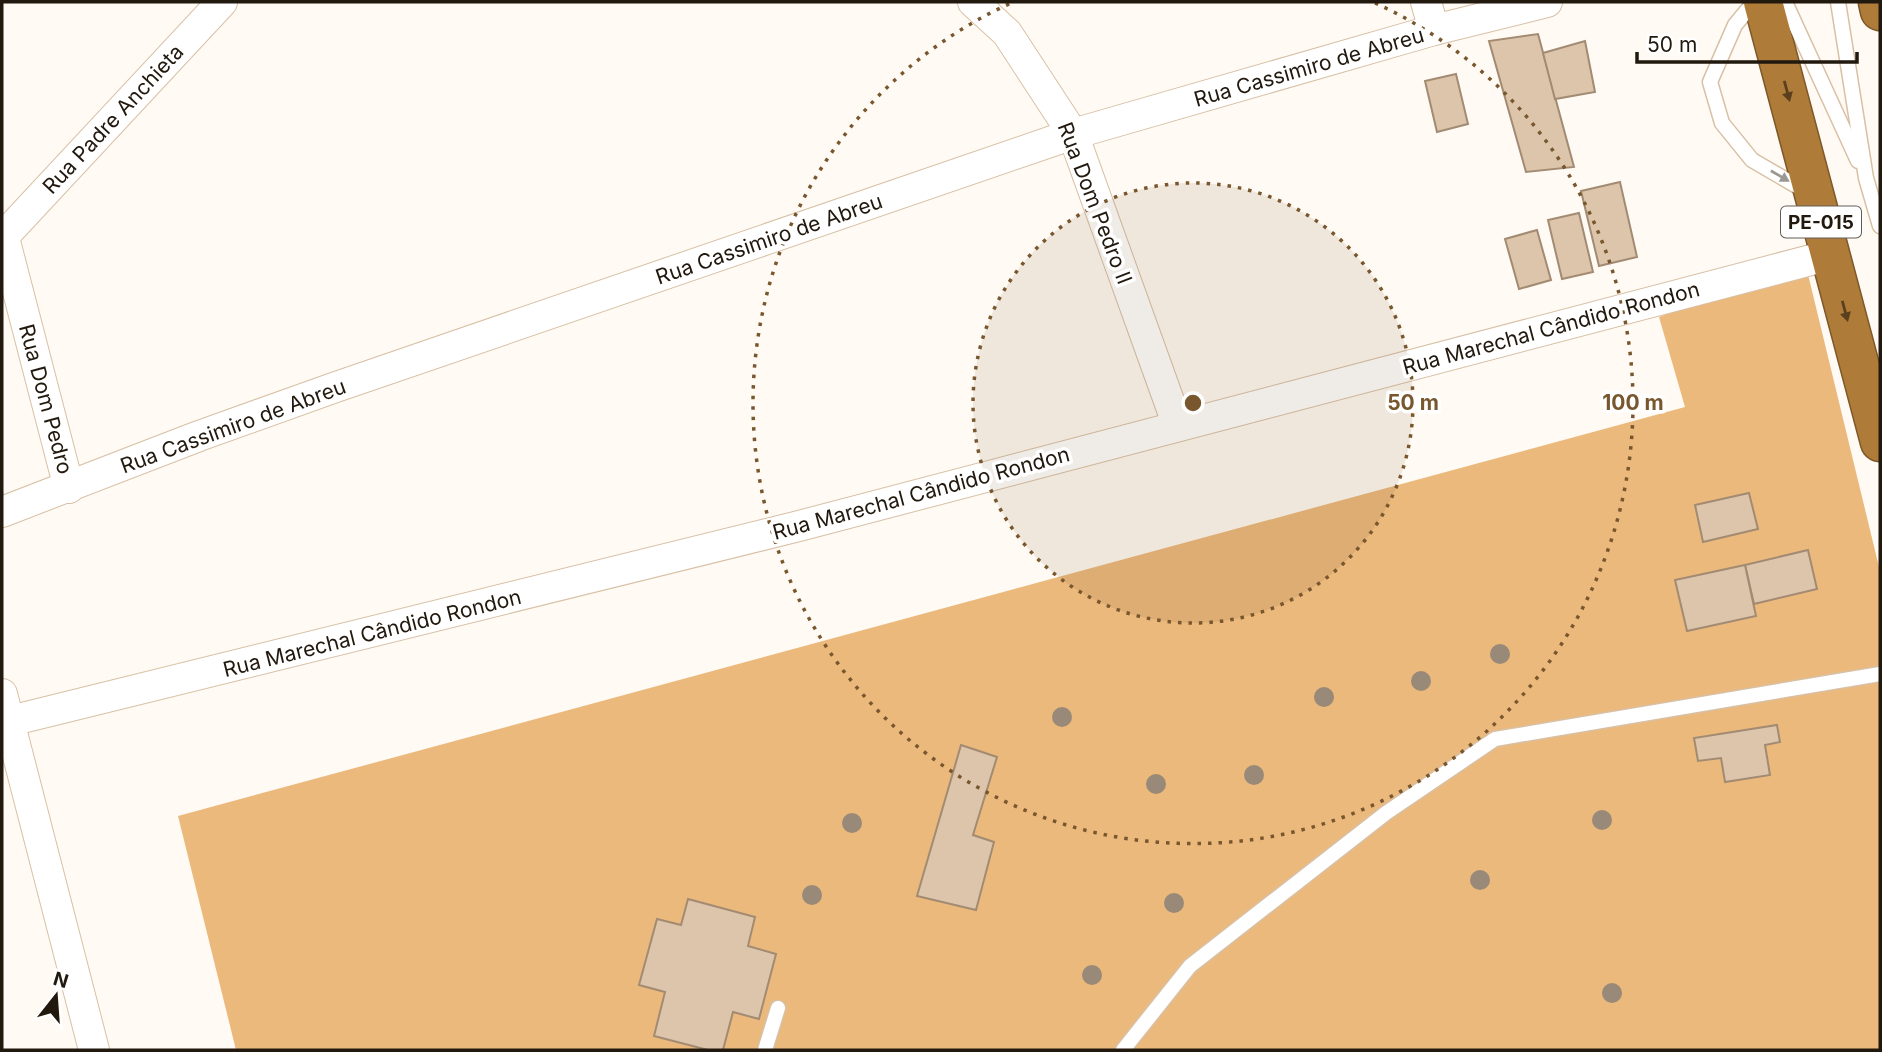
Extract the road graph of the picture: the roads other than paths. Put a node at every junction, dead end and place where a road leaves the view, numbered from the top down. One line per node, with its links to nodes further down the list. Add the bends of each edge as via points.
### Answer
1 (222, 2): 16 (street, Rua Padre Anchieta)
2 (973, 2): 12 (street, Rua Dom Pedro II, via 1007,33)
3 (1426, 2): 11 (street)
4 (1547, 2): 11 (street, Rua Cassimiro de Abreu)
5 (1754, 2): 14 (lane, one-way to 14, via 1735,25 1710,82 1722,123 1752,160)
6 (1763, 2): 14 (highway, PE-015, one-way to 14)
7 (1785, 2): 13 (lane)
8 (1838, 2): 13 (lane)
9 (1878, 2): 10 (highway)
10 (1880, 11)
11 (1434, 30): 12 (street, Rua Cassimiro de Abreu)
12 (1073, 134): 18 (street, Rua Dom Pedro II); 20 (street, Rua Cassimiro de Abreu, via 324,391)
13 (1866, 178): 15 (lane)
14 (1814, 196): 17 (highway, PE-015)
15 (1880, 226)
16 (3, 233): 20 (street, Rua Dom Pedro)
17 (1830, 256): 18 (street, Rua Marechal Cândido Rondon); 19 (highway, PE-015, one-way to 19)
18 (1178, 426): 23 (street, Rua Marechal Cândido Rondon, via 642,566)
19 (1880, 442)
20 (69, 488): 21 (street, Rua Cassimiro de Abreu)
21 (2, 512)
22 (1880, 674): 27 (lane, via 1495,739 1386,813 1190,965)
23 (6, 708): 25 (street)
24 (778, 1008): 26 (lane)
25 (94, 1050)
26 (765, 1050)
27 (1123, 1050)

